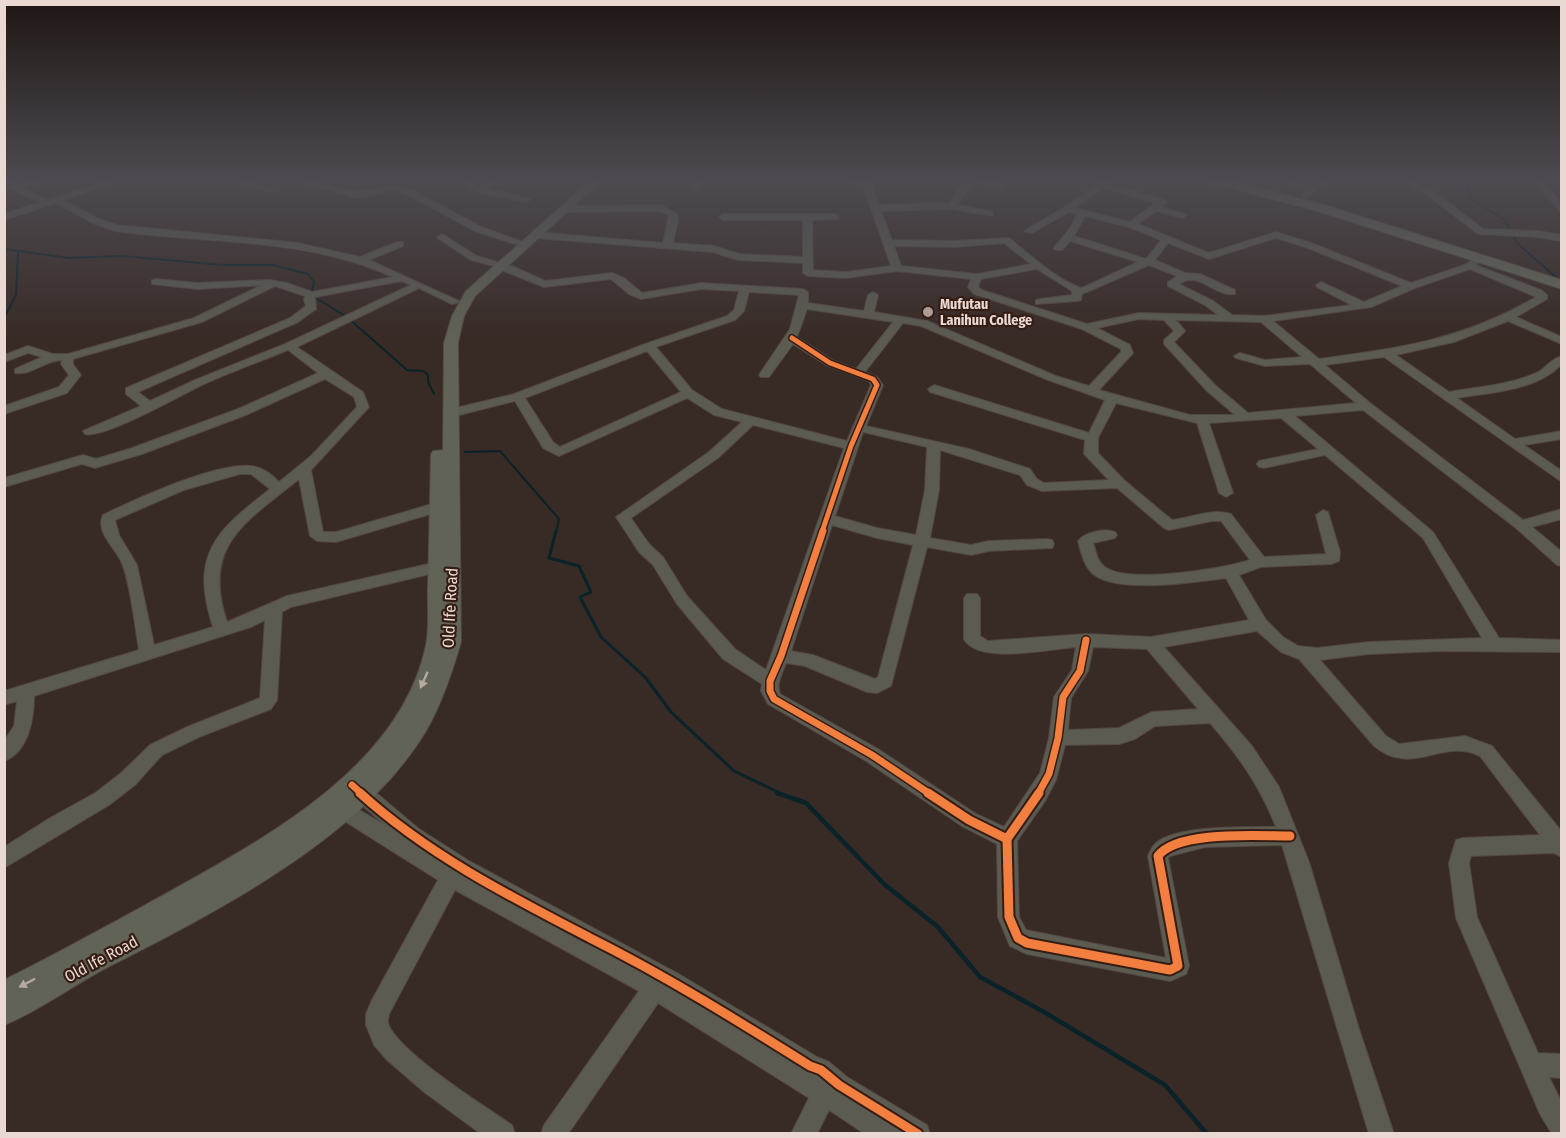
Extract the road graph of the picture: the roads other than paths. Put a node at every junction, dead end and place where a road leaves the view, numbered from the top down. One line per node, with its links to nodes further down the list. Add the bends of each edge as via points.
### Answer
1 (173, 234): 22 (street, via 323,250)
2 (502, 234): 16 (street)
3 (532, 234): 16 (main road, Old Ife Road)
4 (532, 234): 16 (main road, Old Ife Road)
5 (670, 234): 20 (street)
6 (807, 234): 23 (street)
7 (885, 234): 18 (street)
8 (1070, 234): 14 (street)
9 (1153, 234): 17 (street)
10 (1395, 234): 25 (highway)
11 (1434, 234): 30 (highway)
12 (1538, 234): 15 (street)
13 (442, 237): 26 (street, via 474,258)
14 (1068, 237): 21 (street); 24 (street)
15 (1562, 238)
16 (526, 239): 20 (street); 26 (main road, Old Ife Road)
17 (1166, 240): 24 (street); 38 (street, via 1209,256 1276,235)
18 (888, 243): 27 (street, via 1006,240); 28 (street)
19 (400, 244): 22 (street)
20 (670, 246): 23 (street, via 714,249 738,257)
21 (1059, 248)
22 (360, 260): 33 (street)
23 (808, 260): 29 (street)
24 (1148, 262): 31 (street); 40 (street, via 1088,291)
25 (1474, 262): 30 (highway); 38 (street); 51 (street, via 1543,297)
26 (496, 265): 39 (street, via 544,284 612,276 641,296 701,286); 45 (main road, Old Ife Road); 71 (main road, Old Ife Road, via 470,294 458,316)
27 (1038, 266): 32 (street); 40 (street)
28 (897, 268): 29 (street, via 846,275); 32 (street)
29 (808, 273): 41 (street)
30 (1555, 275)
31 (1184, 276): 42 (street, via 1196,276); 52 (street, via 1172,284)
32 (977, 277): 55 (street, via 973,287 978,292)
33 (401, 278): 36 (street); 43 (street)
34 (156, 282): 35 (street, via 191,286)
35 (274, 282): 43 (street, via 294,285); 63 (street, via 198,320)
36 (418, 285): 45 (street); 58 (street)
37 (1321, 285): 48 (street)
38 (1411, 286): 48 (street)
39 (745, 289): 41 (street); 59 (street, via 739,311 731,318)
40 (1077, 291): 46 (street, via 1077,298)
41 (803, 292): 47 (street)
42 (1231, 292)
43 (311, 295): 80 (street, via 310,310 294,320 130,391)
44 (873, 295): 50 (street)
45 (456, 302): 71 (main road, Old Ife Road, via 443,332)
46 (1040, 302)
47 (803, 305): 50 (street); 56 (street)
48 (1363, 306): 54 (street)
49 (1165, 315): 52 (street); 55 (street, via 1124,318); 85 (street, via 1180,331 1168,342)
50 (868, 316): 53 (street)
51 (1506, 316): 57 (street); 60 (street, via 1470,334)
52 (1228, 318): 54 (street)
53 (901, 319): 68 (street); 75 (street, via 922,323 1052,378)
54 (1264, 319): 66 (street)
55 (1086, 327): 75 (street, via 1128,350)
56 (792, 338): 68 (street, via 830,363); 72 (street)
57 (1562, 341)
58 (289, 346): 70 (street); 80 (street)
59 (649, 346): 76 (street); 78 (street)
60 (1386, 353): 66 (street); 77 (street)
61 (1240, 356): 66 (street, via 1265,363)
62 (52, 357): 63 (street); 64 (street, via 28,350); 67 (street)
63 (68, 357): 82 (street, via 66,364 75,375 63,390)
64 (4, 359)
65 (1562, 359): 69 (street)
66 (1316, 362): 81 (street)
67 (19, 371)
68 (858, 373): 88 (street, via 877,385)
69 (1545, 373): 73 (street); 77 (street)
70 (326, 374): 97 (street, via 359,395 363,407); 99 (street, via 267,402 137,451 95,464 83,459)
71 (446, 374): 83 (main road, Old Ife Road); 103 (main road, Old Ife Road)
72 (765, 375)
73 (1562, 380)
74 (934, 389): 91 (street, via 1047,428)
75 (1091, 390): 79 (street)
76 (688, 393): 78 (street, via 558,452 548,445); 86 (street, via 718,412)
77 (1447, 396): 92 (street)
78 (518, 397): 83 (street)
79 (1112, 398): 87 (street); 91 (street)
80 (149, 406): 89 (street)
81 (1366, 406): 84 (street); 107 (street)
82 (4, 410)
83 (451, 413): 113 (main road, Old Ife Road)
84 (1283, 413): 85 (street); 95 (street)
85 (1245, 417): 87 (street)
86 (750, 420): 93 (street); 126 (street, via 748,428 623,517 658,561 682,600 729,654)
87 (1202, 420): 102 (street)
88 (860, 428): 93 (street); 94 (street)
89 (88, 431)
90 (1562, 435): 92 (street)
91 (1092, 438): 100 (street, via 1092,454)
92 (1514, 444): 98 (street)
93 (851, 446): 106 (street)
94 (934, 446): 100 (street, via 1025,472 1042,487); 109 (street, via 932,490)
95 (1327, 451): 96 (street); 121 (street, via 1428,535)
96 (1264, 464)
97 (304, 468): 101 (street); 103 (street, via 317,536 321,538)
98 (1562, 478)
99 (4, 483)
100 (1120, 484): 112 (street, via 1169,525 1216,515 1226,517)
101 (278, 488): 118 (street, via 230,530 214,555 214,606); 123 (street, via 252,470 236,471 184,486 108,518 109,530 130,565)
102 (1226, 493)
103 (439, 507): 113 (main road, Old Ife Road)
104 (1562, 514): 107 (street)
105 (1323, 515): 112 (street, via 1334,557)
106 (827, 519): 109 (street, via 877,533); 125 (street)
107 (1521, 525): 111 (street)
108 (1110, 535): 114 (street, via 1085,541 1093,565 1112,577 1166,580)
109 (921, 539): 110 (street, via 971,550); 125 (street, via 885,681 877,686 867,685 807,660)
110 (1047, 544)
111 (1562, 561)
112 (1260, 562): 114 (street)
113 (445, 566): 116 (street); 132 (main road, Old Ife Road, via 451,642 443,672 426,713 392,763)
114 (1230, 572): 117 (street)
115 (972, 598): 119 (street, via 972,639 985,647)
116 (274, 608): 118 (street); 137 (street, via 265,704 156,750 102,799)
117 (1260, 624): 120 (street); 124 (street, via 1288,648)
118 (222, 630): 123 (street)
119 (1086, 640): 120 (street); 130 (street, via 1080,671 1063,697)
120 (1151, 643): 129 (street)
121 (1494, 644): 122 (street); 124 (street)
122 (1562, 646)
123 (148, 653): 127 (street)
124 (1305, 654): 136 (street, via 1389,748 1402,752 1470,744 1486,751)
125 (782, 656): 126 (street)
126 (770, 681): 135 (street, via 774,699 872,755 969,820)
127 (25, 692): 128 (street); 131 (street, via 22,732 14,746)
128 (4, 698)
129 (1216, 715): 130 (street, via 1152,719 1119,736); 134 (street, via 1262,775)
130 (1058, 738): 135 (street, via 1049,774)
131 (4, 753)
132 (358, 789): 133 (main road, Old Ife Road); 139 (street, via 422,843)
133 (338, 806): 138 (street); 141 (main road, Old Ife Road, one-way to 141, via 267,850); 142 (main road, Old Ife Road, via 276,860)
134 (1290, 836): 135 (street, via 1215,837 1163,849 1158,856 1178,966 1170,970 1027,943 1018,938 1009,917); 152 (street)
135 (1007, 839)
136 (1560, 846): 143 (street, via 1463,847 1459,863 1467,918)
137 (4, 859)
138 (452, 877): 139 (street); 147 (street, via 381,1007 376,1027 431,1083)
139 (584, 942): 140 (street); 145 (street, via 731,1017 821,1070)
140 (655, 988): 145 (street); 148 (street)
141 (4, 995)
142 (4, 1012)
143 (1533, 1065): 144 (street); 146 (street)
144 (1562, 1066)
145 (832, 1089): 149 (street); 150 (street); 151 (street)
146 (1562, 1128)
147 (503, 1134)
148 (553, 1134)
149 (803, 1134)
150 (888, 1134)
151 (918, 1134)
152 (1382, 1134)

